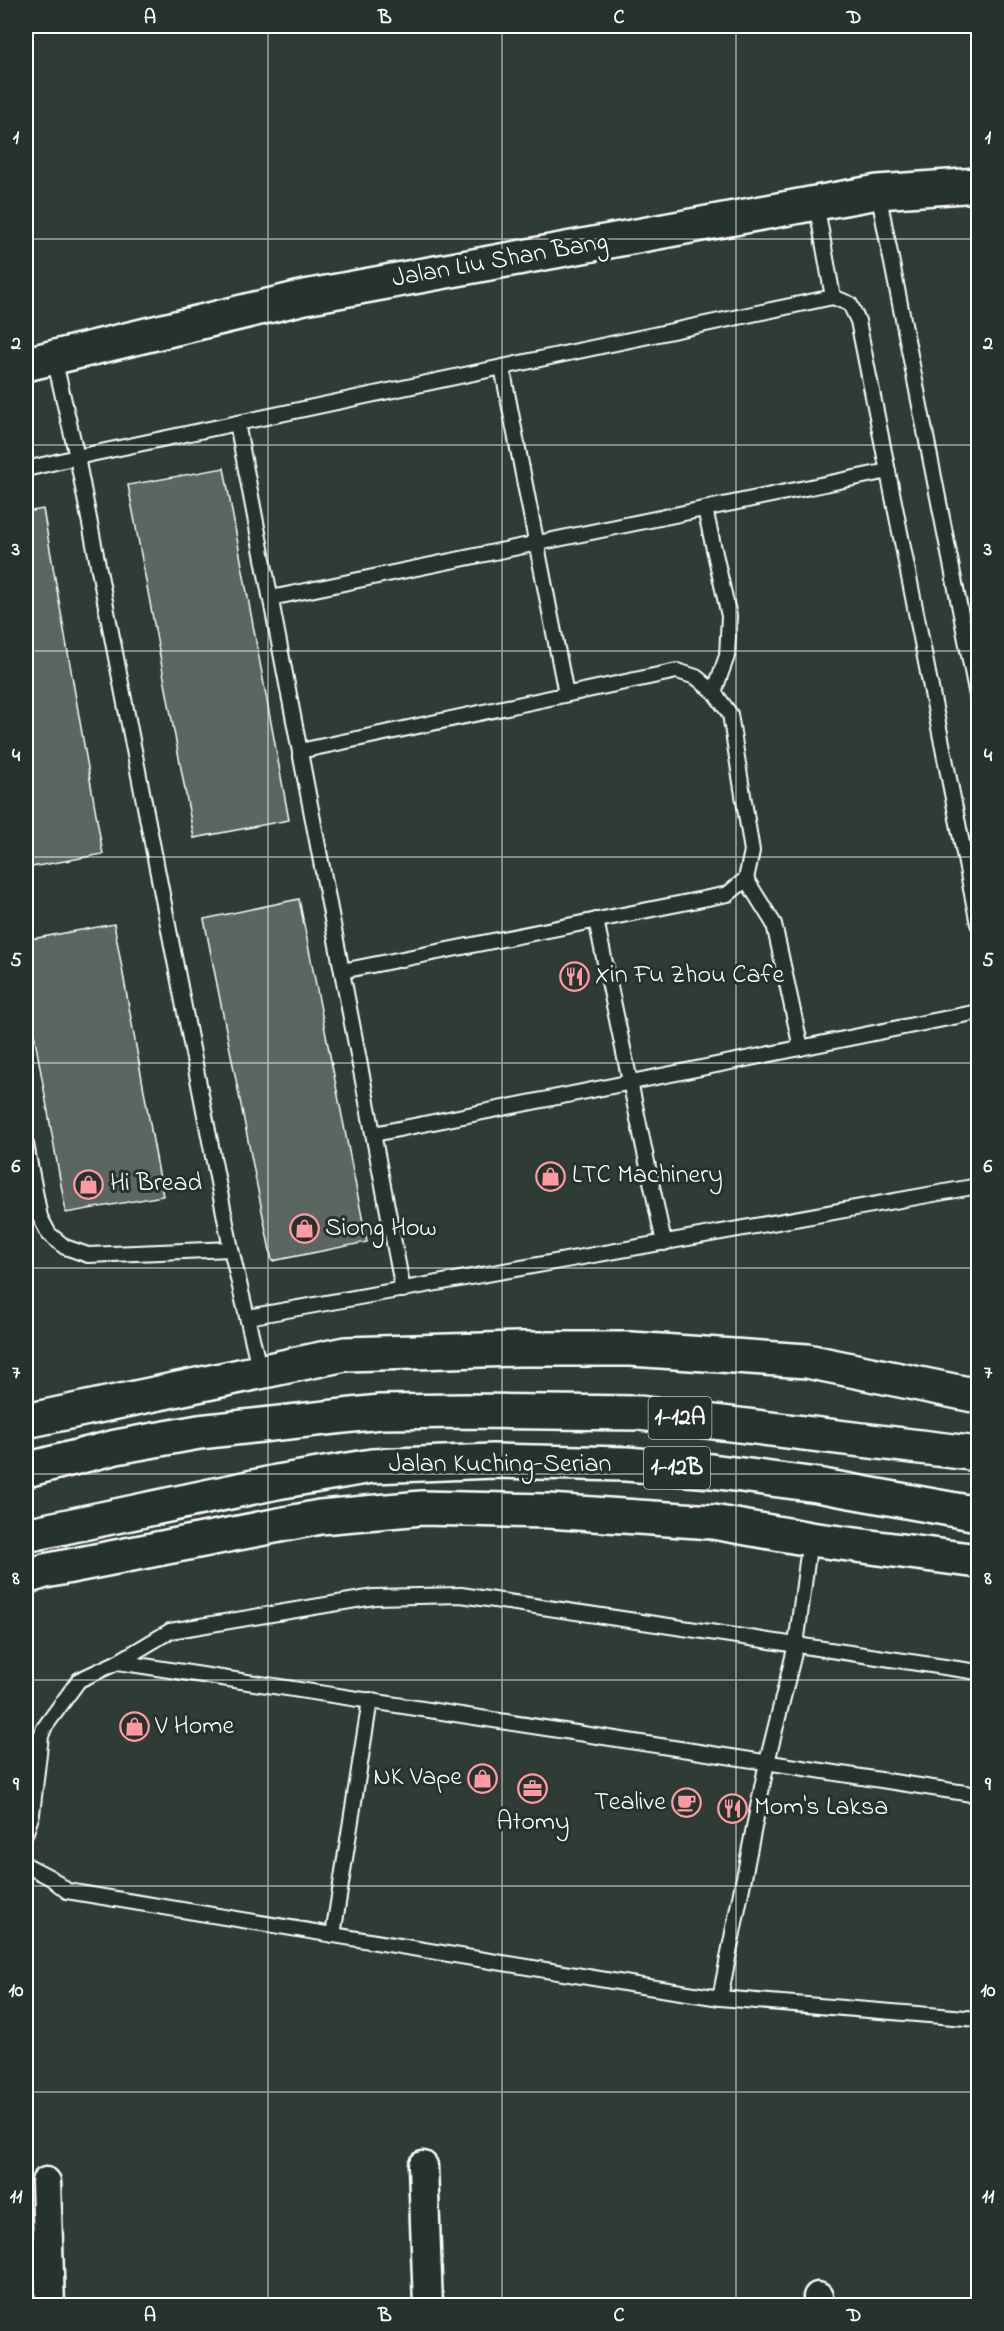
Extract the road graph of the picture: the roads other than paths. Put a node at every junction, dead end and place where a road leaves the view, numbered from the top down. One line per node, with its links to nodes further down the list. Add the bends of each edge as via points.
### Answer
1 (978, 185): 2 (main road, Jalan Liu Shan Bang)
2 (878, 192): 3 (main road, Jalan Liu Shan Bang); 16 (lane)
3 (816, 203): 4 (lane); 5 (main road, Jalan Liu Shan Bang, via 305,297)
4 (833, 297): 6 (lane); 10 (lane, via 850,304 858,321)
5 (40, 360): 8 (lane)
6 (502, 367): 7 (lane); 12 (lane)
7 (237, 423): 8 (lane); 13 (lane)
8 (77, 457): 9 (lane); 29 (lane)
9 (26, 469)
10 (888, 471): 11 (lane); 20 (lane)
11 (705, 509): 12 (lane); 14 (lane, via 729,616 727,656)
12 (536, 543): 13 (lane); 15 (lane)
13 (271, 598): 17 (lane)
14 (714, 692): 15 (lane, via 696,677 677,671); 18 (lane, via 730,714 752,851)
15 (566, 694): 17 (lane)
16 (978, 701)
17 (300, 751): 21 (lane)
18 (746, 879): 19 (lane, via 728,894); 23 (lane, via 774,924)
19 (596, 920): 21 (lane); 24 (lane)
20 (978, 924)
21 (342, 971): 25 (lane)
22 (978, 1012): 23 (lane)
23 (801, 1048): 24 (lane)
24 (631, 1082): 25 (lane); 28 (lane)
25 (374, 1134): 30 (lane)
26 (26, 1144): 29 (lane, via 40,1217 49,1234 65,1247 88,1255)
27 (978, 1186): 28 (lane)
28 (664, 1243): 30 (lane)
29 (231, 1250): 31 (lane)
30 (403, 1290): 31 (lane)
31 (248, 1317): 32 (lane)
32 (260, 1372): 33 (main road, via 345,1354 631,1349 807,1362); 34 (main road)
33 (978, 1396)
34 (26, 1421)
35 (978, 1454): 36 (main road, Jalan Kuching-Serian / 1-12A, via 639,1413 380,1412 199,1432 116,1447)
36 (26, 1470)
37 (978, 1514): 38 (main road, Jalan Kuching-Serian / 1-12B, via 818,1485 700,1470 493,1461 372,1466)
38 (26, 1534)
39 (810, 1539): 40 (main road); 41 (main road, via 713,1522 548,1511 422,1508 320,1517); 42 (lane)
40 (978, 1561)
41 (26, 1577)
42 (796, 1645): 43 (lane, via 461,1595 374,1597 170,1631); 44 (lane); 46 (lane)
43 (118, 1662): 45 (lane); 48 (lane, via 79,1680 44,1728)
44 (978, 1672)
45 (370, 1700): 46 (lane); 50 (lane)
46 (767, 1762): 47 (lane); 51 (lane)
47 (978, 1795)
48 (26, 1832)
49 (26, 1865): 50 (lane, via 67,1891)
50 (333, 1935): 51 (lane)
51 (720, 1998): 52 (lane)
52 (978, 2019)
53 (423, 2166): 56 (street)
54 (46, 2182): 55 (street)
55 (50, 2306)
56 (428, 2306)

